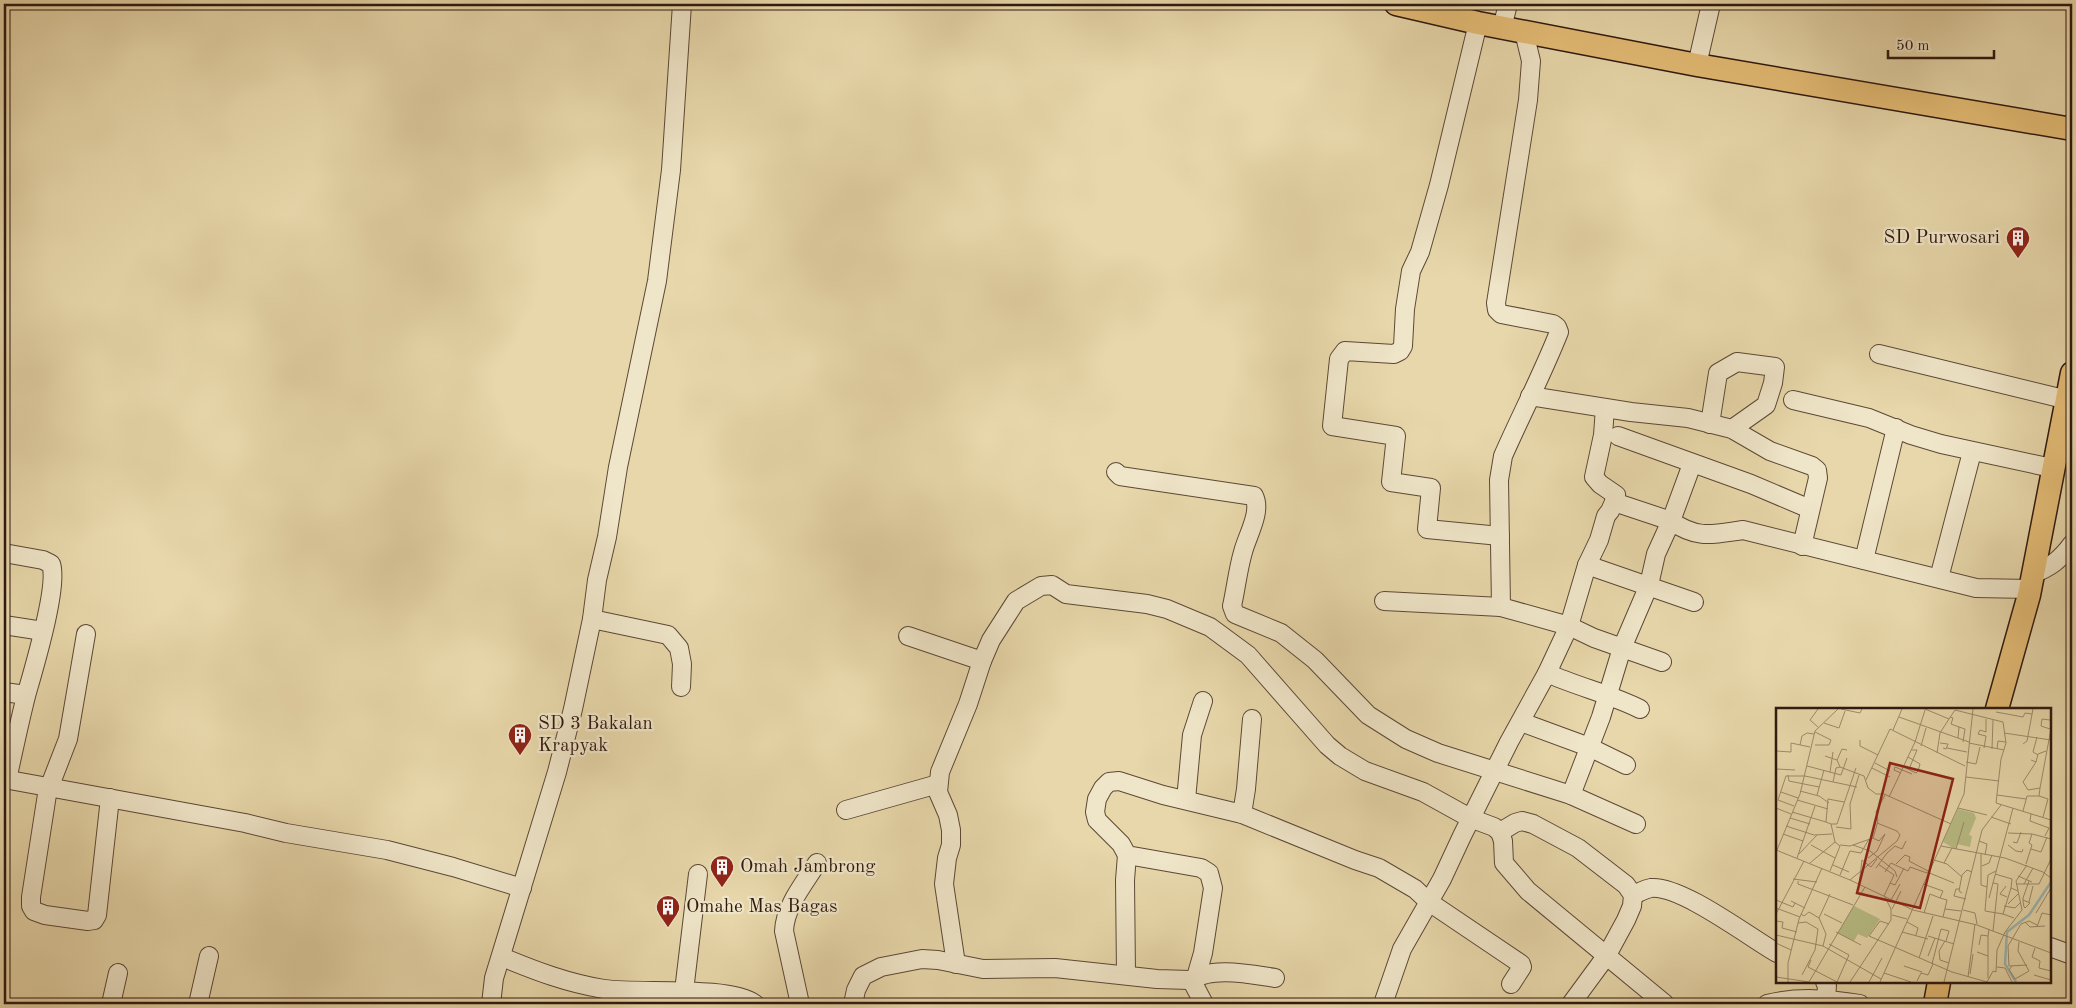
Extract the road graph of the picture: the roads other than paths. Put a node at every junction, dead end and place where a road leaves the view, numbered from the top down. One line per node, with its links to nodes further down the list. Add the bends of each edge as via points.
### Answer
1 (682, 4): 39 (street, via 671,170 657,281 618,467)
2 (1396, 4): 5 (main road)
3 (1508, 4): 6 (street)
4 (1711, 4): 8 (street)
5 (1478, 23): 6 (main road); 27 (street, via 1442,176 1412,271 1403,346 1394,354 1354,351 1341,354 1332,426 1396,436 1391,482 1431,488 1427,529)
6 (1502, 28): 7 (main road)
7 (1524, 32): 8 (main road); 12 (street, via 1531,61 1528,100 1496,303 1500,314 1553,324 1559,329 1546,367)
8 (1697, 65): 9 (main road)
9 (2072, 129)
10 (1879, 354): 14 (street)
11 (2072, 373): 14 (main road)
12 (1530, 396): 15 (street); 27 (street, via 1500,466)
13 (1793, 400): 17 (street, via 1862,416)
14 (2069, 401): 22 (main road)
15 (1605, 408): 16 (street, via 1688,418); 24 (street, via 1594,477 1616,496)
16 (1710, 424): 18 (street); 18 (street, via 1718,374 1737,362 1774,367 1766,405)
17 (1896, 428): 20 (street, via 1925,440); 31 (street)
18 (1732, 429): 25 (street, via 1770,452 1817,470)
19 (1618, 436): 21 (street)
20 (1972, 452): 22 (street); 33 (street)
21 (1692, 464): 25 (street, via 1751,484); 26 (street)
22 (2052, 468): 34 (main road)
23 (1116, 472): 60 (street, via 1120,476 1254,496 1257,502 1254,520 1243,552 1232,606 1235,614 1281,633 1315,660 1368,715 1406,739 1438,753)
24 (1614, 502): 26 (street); 32 (street)
25 (1810, 510): 29 (street)
26 (1671, 521): 29 (street, via 1700,534 1743,530); 35 (street, via 1656,554)
27 (1500, 536): 38 (street)
28 (2072, 544): 34 (street, via 2057,562)
29 (1802, 546): 31 (street)
30 (4, 553): 42 (street, via 51,564 54,571)
31 (1864, 560): 33 (street)
32 (1587, 565): 35 (street); 41 (street)
33 (1939, 578): 34 (street, via 1976,588)
34 (2031, 581): 54 (main road)
35 (1649, 585): 37 (street); 45 (street)
36 (1384, 601): 38 (street)
37 (1694, 602)
38 (1501, 607): 41 (street)
39 (592, 619): 49 (street, via 668,635 680,648); 75 (street, via 557,772)
40 (4, 626): 42 (street)
41 (1569, 626): 45 (street); 48 (street)
42 (43, 632): 52 (street)
43 (86, 634): 63 (street, via 68,739)
44 (908, 636): 46 (street)
45 (1622, 648): 47 (street); 51 (street)
46 (982, 661): 62 (street); 69 (street, via 991,640 1016,601 1041,586 1052,585 1066,594 1086,598 1167,609 1210,627 1248,655 1326,745 1340,756 1366,771 1423,792)
47 (1662, 662)
48 (1547, 673): 51 (street); 57 (street)
49 (681, 687)
50 (4, 692): 52 (street)
51 (1607, 694): 55 (street); 58 (street)
52 (26, 695): 61 (street)
53 (1203, 701): 66 (street, via 1192,735)
54 (1997, 708)
55 (1640, 709)
56 (1252, 719): 68 (street)
57 (1521, 722): 58 (street); 60 (street)
58 (1589, 747): 59 (street); 64 (street)
59 (1626, 765)
60 (1495, 770): 64 (street); 69 (street)
61 (6, 779): 63 (street)
62 (938, 784): 67 (street); 84 (street, via 951,830 944,884)
63 (48, 788): 65 (street); 65 (street, via 31,897 34,911 45,915 88,921 97,916)
64 (1571, 795): 70 (street)
65 (110, 798): 75 (street, via 245,823 286,834 388,850)
66 (1186, 800): 68 (street); 72 (street, via 1119,781 1109,782 1097,799 1095,812 1097,820 1121,844)
67 (846, 810)
68 (1242, 814): 77 (street, via 1379,868 1416,890)
69 (1470, 818): 71 (street); 77 (street)
70 (1636, 824)
71 (1500, 832): 76 (street, via 1515,822 1533,824 1585,853 1626,885); 80 (street, via 1504,863 1511,873 1528,891)
72 (1127, 855): 86 (street); 88 (street, via 1201,868 1209,873 1213,888 1203,953)
73 (817, 863): 98 (street, via 785,920)
74 (698, 874): 92 (street)
75 (522, 888): 83 (street)
76 (1633, 895): 79 (street, via 1652,888 1674,892); 80 (street, via 1626,920)
77 (1429, 902): 90 (street, via 1521,964 1522,968); 101 (street, via 1402,949)
78 (2051, 947): 81 (street)
79 (1776, 952)
80 (1607, 955): 102 (street); 103 (street)
81 (2072, 955)
82 (209, 956): 95 (street)
83 (502, 957): 92 (street, via 541,974 603,989); 96 (street, via 494,978)
84 (956, 964): 86 (street, via 983,969 1037,967); 99 (street, via 922,959 869,971 856,990)
85 (118, 973): 94 (street)
86 (1126, 974): 88 (street)
87 (1274, 978): 88 (street, via 1212,973)
88 (1194, 980): 100 (street)
89 (1939, 983): 106 (main road)
90 (1511, 984)
91 (1826, 990): 104 (street); 105 (street)
92 (684, 991): 93 (street)
93 (715, 999): 97 (street, via 739,997)
94 (111, 1004)
95 (198, 1004)
96 (492, 1004)
97 (755, 1004)
98 (800, 1004)
99 (853, 1004)
100 (1204, 1004)
101 (1383, 1004)
102 (1572, 1004)
103 (1665, 1004)
104 (1767, 1004)
105 (1860, 1004)
106 (1935, 1004)

